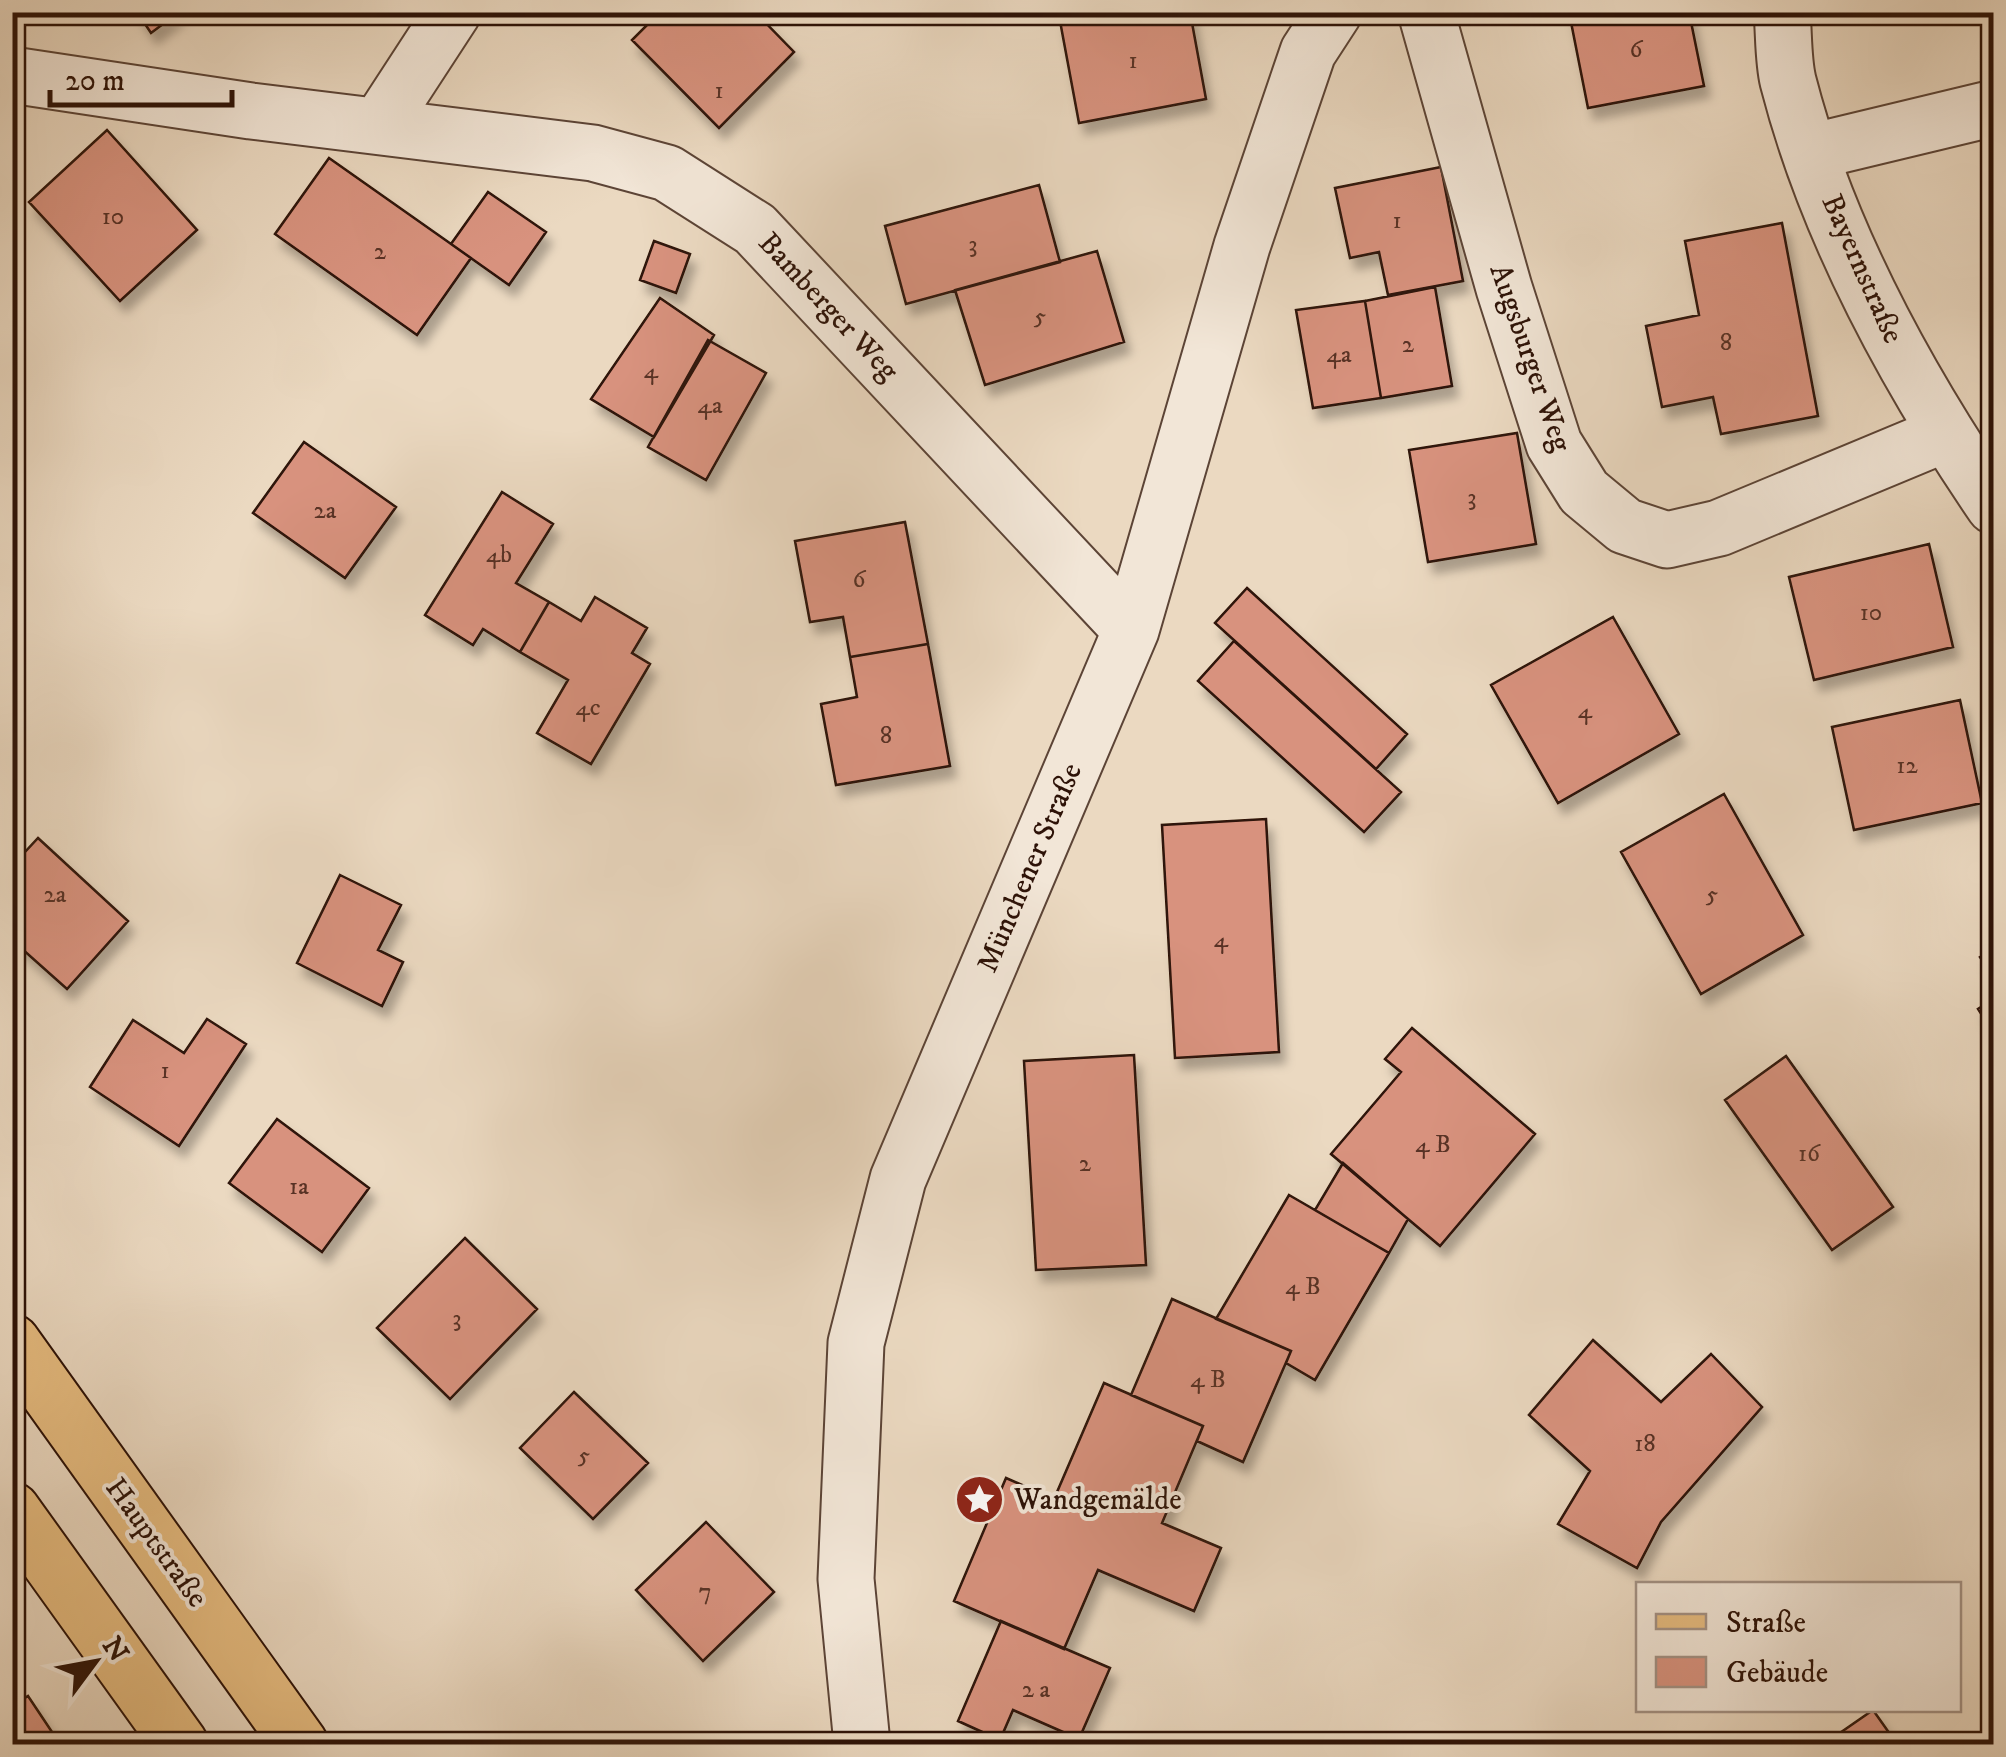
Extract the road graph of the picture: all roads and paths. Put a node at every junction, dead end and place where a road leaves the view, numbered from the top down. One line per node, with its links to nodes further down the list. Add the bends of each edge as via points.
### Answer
1 (453, 12): 7 (street)
2 (1334, 12): 11 (street, Münchener Straße, via 1308,52 1242,246)
3 (1426, 12): 9 (street, Augsburger Weg, via 1554,444 1584,492 1624,526 1667,540 1719,528)
4 (1782, 12): 8 (street, Bayernstraße, via 1787,77)
5 (12, 75): 7 (street, Bamberger Weg)
6 (1994, 108): 8 (street)
7 (380, 124): 11 (street, Bamberger Weg, via 593,153 667,173 755,229)
8 (1811, 152): 9 (street, Bayernstraße, via 1871,300)
9 (1945, 434): 10 (street, Bayernstraße)
10 (1994, 506)
11 (1132, 630): 16 (street, Münchener Straße, via 898,1179 856,1344 846,1580)
12 (12, 1342): 15 (main road, Hauptstraße)
13 (12, 1510): 14 (main road)
14 (180, 1744)
15 (300, 1744)
16 (862, 1744)

